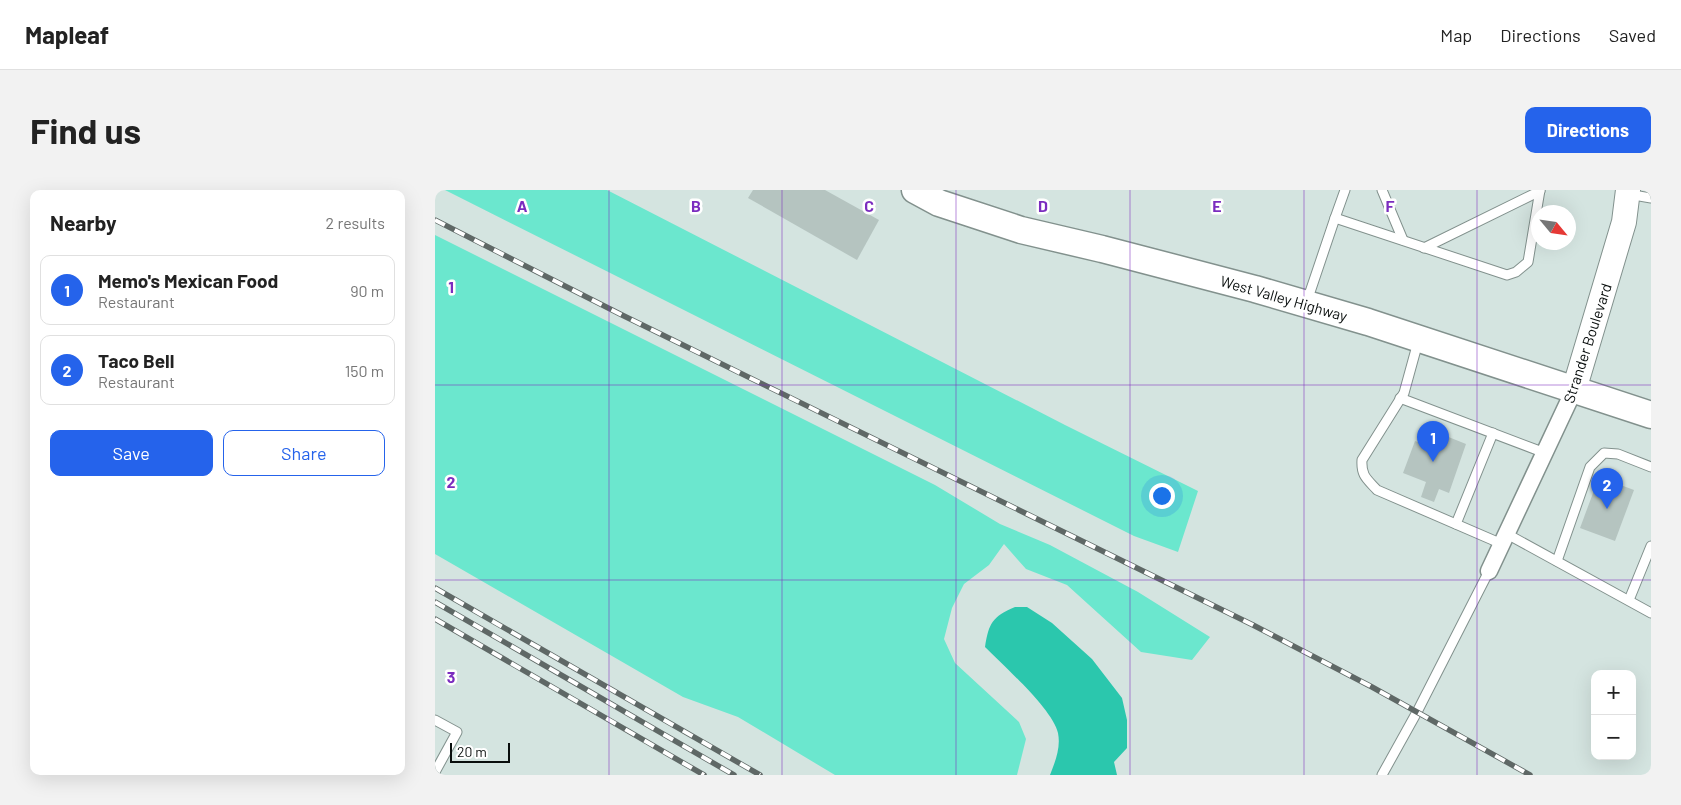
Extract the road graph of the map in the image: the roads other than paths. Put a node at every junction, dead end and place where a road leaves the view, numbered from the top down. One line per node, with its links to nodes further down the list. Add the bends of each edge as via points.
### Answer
1 (915, 190): 10 (main road, West Valley Highway, via 939,202 1021,230)
2 (1345, 190): 7 (lane)
3 (1382, 190): 8 (lane)
4 (1539, 190): 9 (lane); 9 (lane, via 1527,262 1516,272 1507,275)
5 (1628, 192): 6 (lane); 12 (main road, Strander Boulevard, via 1624,222)
6 (1651, 198)
7 (1335, 218): 8 (lane); 10 (lane)
8 (1403, 240): 9 (lane)
9 (1425, 248)
10 (1306, 304): 11 (main road, West Valley Highway)
11 (1419, 339): 12 (main road, West Valley Highway); 13 (lane)
12 (1574, 390): 14 (main road, West Valley Highway); 16 (street, Strander Boulevard)
13 (1400, 398): 15 (lane); 18 (lane, via 1362,460 1361,471 1377,490)
14 (1651, 415)
15 (1493, 433): 16 (lane); 18 (lane)
16 (1545, 453): 19 (street, Strander Boulevard)
17 (1651, 467): 21 (lane, via 1618,454 1604,453 1591,467)
18 (1456, 524): 19 (lane)
19 (1505, 539): 21 (lane); 22 (street, Strander Boulevard)
20 (1651, 546): 23 (lane)
21 (1557, 561): 23 (lane)
22 (1489, 571): 27 (lane)
23 (1629, 600): 24 (lane)
24 (1651, 613)
25 (435, 720): 26 (lane, via 457,732)
26 (435, 772)
27 (1382, 775)

